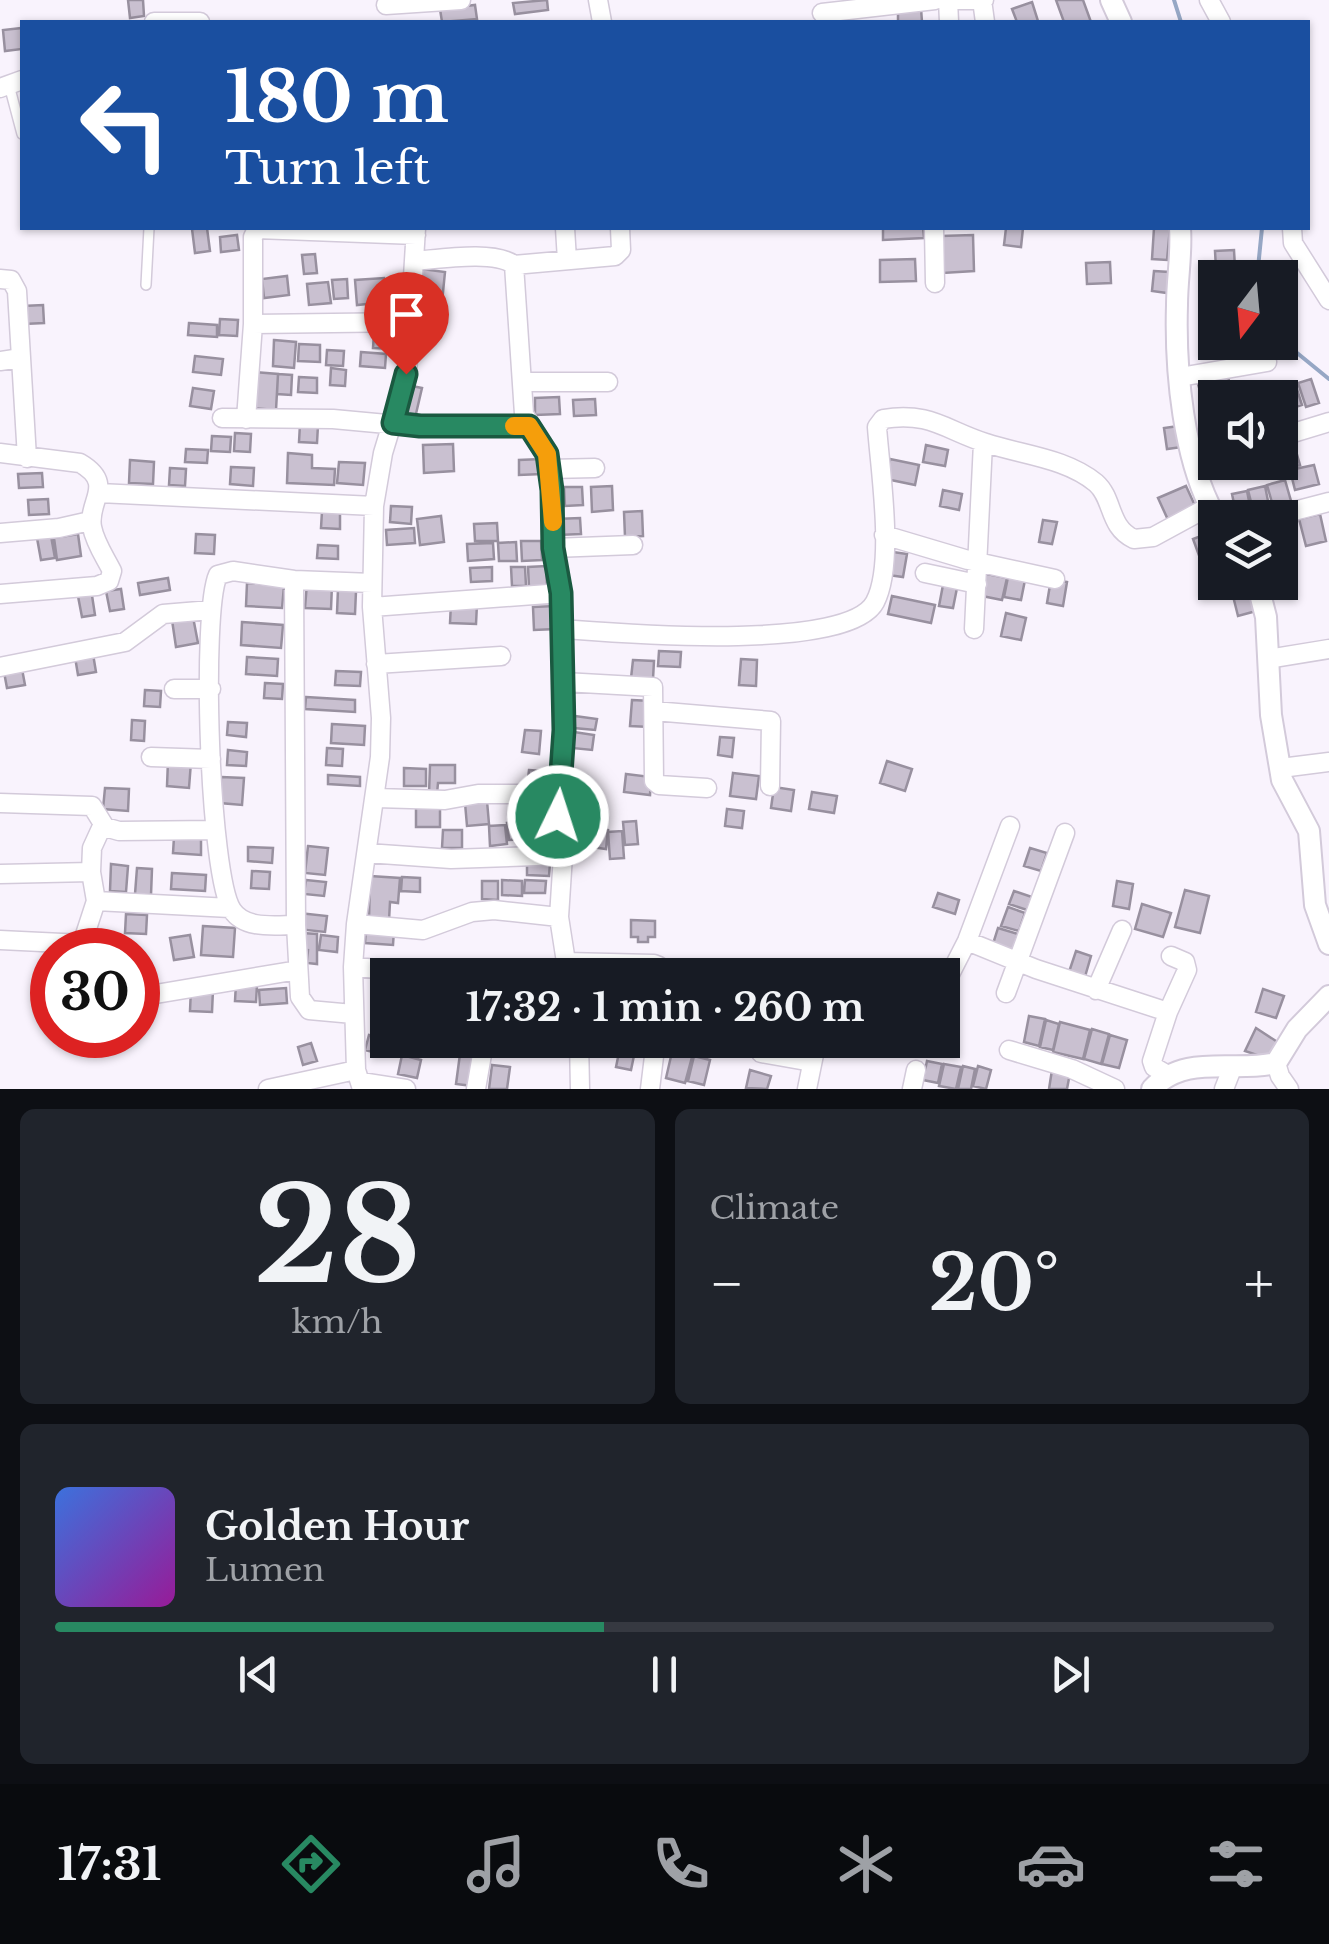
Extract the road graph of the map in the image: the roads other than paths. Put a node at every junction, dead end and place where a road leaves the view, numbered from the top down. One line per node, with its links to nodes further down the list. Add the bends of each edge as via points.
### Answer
1 (461, 0): 5 (street)
2 (935, 0): 6 (street)
3 (949, 0): 4 (street)
4 (983, 0)
5 (387, 9)
6 (821, 12)
7 (10, 84): 8 (lane)
8 (20, 126)
9 (148, 230): 24 (lane)
10 (256, 230): 27 (street)
11 (336, 230): 17 (street)
12 (565, 230): 18 (street)
13 (620, 230): 18 (street, via 619,254)
14 (934, 230): 23 (street)
15 (1180, 230): 31 (street)
16 (1292, 230): 22 (street, via 1293,242)
17 (416, 231): 19 (street)
18 (567, 260): 20 (street)
19 (414, 261): 20 (street, via 490,257); 26 (street)
20 (514, 265): 32 (street)
21 (0, 278): 28 (street, via 18,291)
22 (1323, 279): 25 (street)
23 (935, 283)
24 (146, 285)
25 (1329, 300)
26 (411, 322): 27 (street); 37 (street)
27 (252, 324): 35 (street)
28 (21, 358): 29 (street); 43 (street)
29 (0, 362)
30 (1267, 362): 31 (street)
31 (1180, 377): 40 (street)
32 (522, 382): 33 (street); 38 (street)
33 (608, 382)
34 (222, 418): 35 (street)
35 (246, 419): 37 (street)
36 (1329, 422): 39 (street)
37 (393, 423): 38 (street); 48 (street)
38 (529, 426): 45 (street)
39 (1298, 431)
40 (1198, 437)
41 (983, 442): 50 (street, via 1046,458 1092,481 1118,528 1134,539); 53 (street, via 928,419 879,421); 56 (street)
42 (0, 453): 43 (street)
43 (27, 458): 46 (street, via 80,464 98,480)
44 (595, 468): 45 (street)
45 (549, 469): 55 (street)
46 (99, 493): 48 (street); 51 (street)
47 (1329, 502): 49 (street)
48 (374, 506): 60 (street)
49 (1298, 510)
50 (1198, 518)
51 (90, 522): 52 (street); 63 (street, via 112,571 105,585)
52 (0, 533)
53 (884, 535): 56 (street); 67 (street, via 878,595 870,610 846,623 712,638)
54 (634, 545): 55 (street)
55 (553, 548): 62 (street)
56 (978, 562): 58 (street); 61 (street)
57 (926, 573): 61 (street)
58 (1055, 579)
59 (294, 580): 60 (street); 66 (street, via 225,572 215,582); 99 (street)
60 (372, 583): 65 (street)
61 (977, 584): 68 (street)
62 (561, 593): 65 (street); 67 (street)
63 (0, 594)
64 (1262, 600): 71 (street)
65 (372, 607): 72 (street)
66 (211, 610): 73 (street, via 163,614 125,642); 76 (street)
67 (562, 629): 74 (street)
68 (974, 629)
69 (1329, 649): 71 (street)
70 (501, 656): 72 (street)
71 (1268, 659): 81 (street)
72 (376, 664): 85 (street)
73 (0, 667)
74 (564, 682): 77 (street, via 651,686); 92 (street, via 558,799)
75 (174, 689): 76 (street)
76 (211, 689): 79 (street)
77 (654, 712): 82 (street, via 771,721); 83 (street, via 654,781)
78 (151, 757): 79 (street)
79 (211, 759): 89 (street)
80 (1329, 762): 81 (street)
81 (1280, 768): 105 (street, via 1310,831 1314,905)
82 (770, 786)
83 (707, 788)
84 (526, 794): 85 (street)
85 (376, 798): 91 (street)
86 (0, 803): 87 (street, via 85,804)
87 (103, 824): 89 (street, via 119,831); 93 (street, via 92,848)
88 (1010, 826): 103 (street)
89 (215, 830): 96 (street)
90 (1066, 833): 109 (street)
91 (367, 853): 92 (street, via 452,859); 98 (street)
92 (564, 855): 97 (street)
93 (92, 872): 94 (street); 95 (street)
94 (0, 874)
95 (96, 901): 96 (street); 100 (street)
96 (230, 908): 99 (street, via 246,922)
97 (559, 917): 98 (street, via 494,910 423,930); 107 (street)
98 (356, 924): 110 (street)
99 (296, 926): 112 (street)
100 (88, 928)
101 (1122, 930): 113 (street)
102 (0, 940): 104 (street)
103 (967, 941): 108 (street); 109 (street)
104 (30, 943)
105 (1329, 944)
106 (1171, 956): 117 (street, via 1187,970)
107 (565, 958)
108 (958, 958)
109 (1018, 961): 113 (street); 115 (street)
110 (354, 967): 111 (street); 118 (street)
111 (370, 968)
112 (298, 970): 114 (street); 118 (street, via 303,1005)
113 (1096, 990): 117 (street)
114 (160, 993)
115 (1006, 993)
116 (1329, 996): 126 (street)
117 (1168, 1012): 130 (street, via 1152,1061)
118 (353, 1014): 129 (street)
119 (1009, 1050): 138 (street)
120 (481, 1058): 133 (street)
121 (579, 1058): 134 (street)
122 (654, 1058): 135 (street)
123 (789, 1058): 125 (street)
124 (813, 1058): 125 (street)
125 (812, 1062): 136 (street)
126 (1276, 1063): 127 (street); 140 (street)
127 (1233, 1066): 130 (street, via 1198,1066); 139 (street)
128 (916, 1070): 137 (street)
129 (360, 1080): 131 (street); 132 (street)
130 (1159, 1082)
131 (268, 1089)
132 (406, 1089)
133 (476, 1089)
134 (580, 1089)
135 (650, 1089)
136 (807, 1089)
137 (912, 1089)
138 (1114, 1089)
139 (1224, 1089)
140 (1289, 1089)

